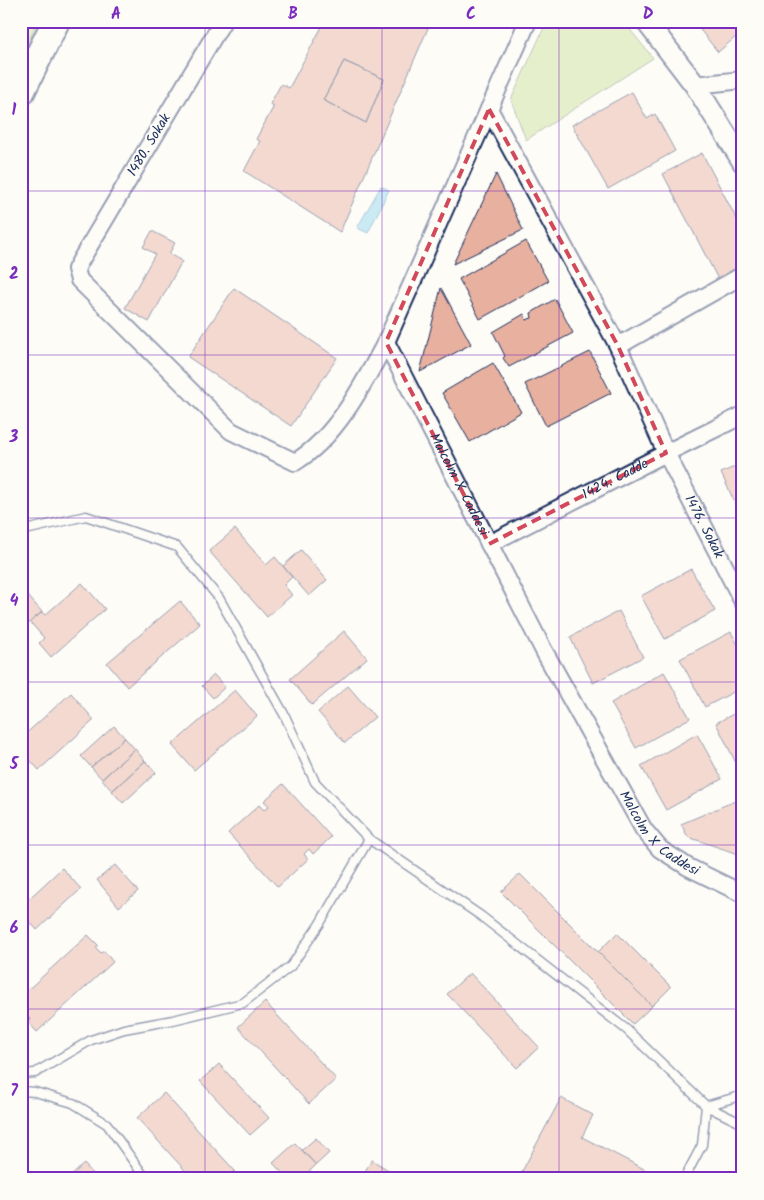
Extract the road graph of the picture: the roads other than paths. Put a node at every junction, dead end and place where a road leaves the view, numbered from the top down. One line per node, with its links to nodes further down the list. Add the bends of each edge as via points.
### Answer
1 (56, 21): 7 (highway)
2 (223, 21): 11 (street, 1480. Sokak, via 76,269 79,280 232,430 295,462 322,442 359,390)
3 (528, 21): 8 (street)
4 (646, 21): 6 (street)
5 (743, 80): 6 (street)
6 (695, 85): 9 (street)
7 (21, 92)
8 (488, 109): 11 (street); 12 (street, 1476. Sokak)
9 (743, 162)
10 (743, 274): 12 (street)
11 (386, 342): 16 (street, Malcolm X Caddesi)
12 (618, 346): 14 (street, 1476. Sokak)
13 (743, 415): 14 (street, 1424. Cadde)
14 (666, 452): 16 (street, 1424. Cadde); 17 (street, 1476. Sokak)
15 (21, 531): 18 (lane, via 86,516 177,547 219,598 285,716 315,782)
16 (489, 544): 19 (street, Malcolm X Caddesi, via 544,651 644,830 660,849)
17 (743, 602)
18 (369, 839): 20 (lane, via 291,966 242,1003 92,1040 35,1073); 23 (lane, via 481,916 627,1030)
19 (743, 894)
20 (21, 1074)
21 (21, 1091): 25 (lane, via 73,1103 107,1124)
22 (743, 1095): 23 (lane)
23 (706, 1106): 24 (lane); 26 (lane, via 702,1145)
24 (743, 1124)
25 (146, 1179)
26 (684, 1179)

